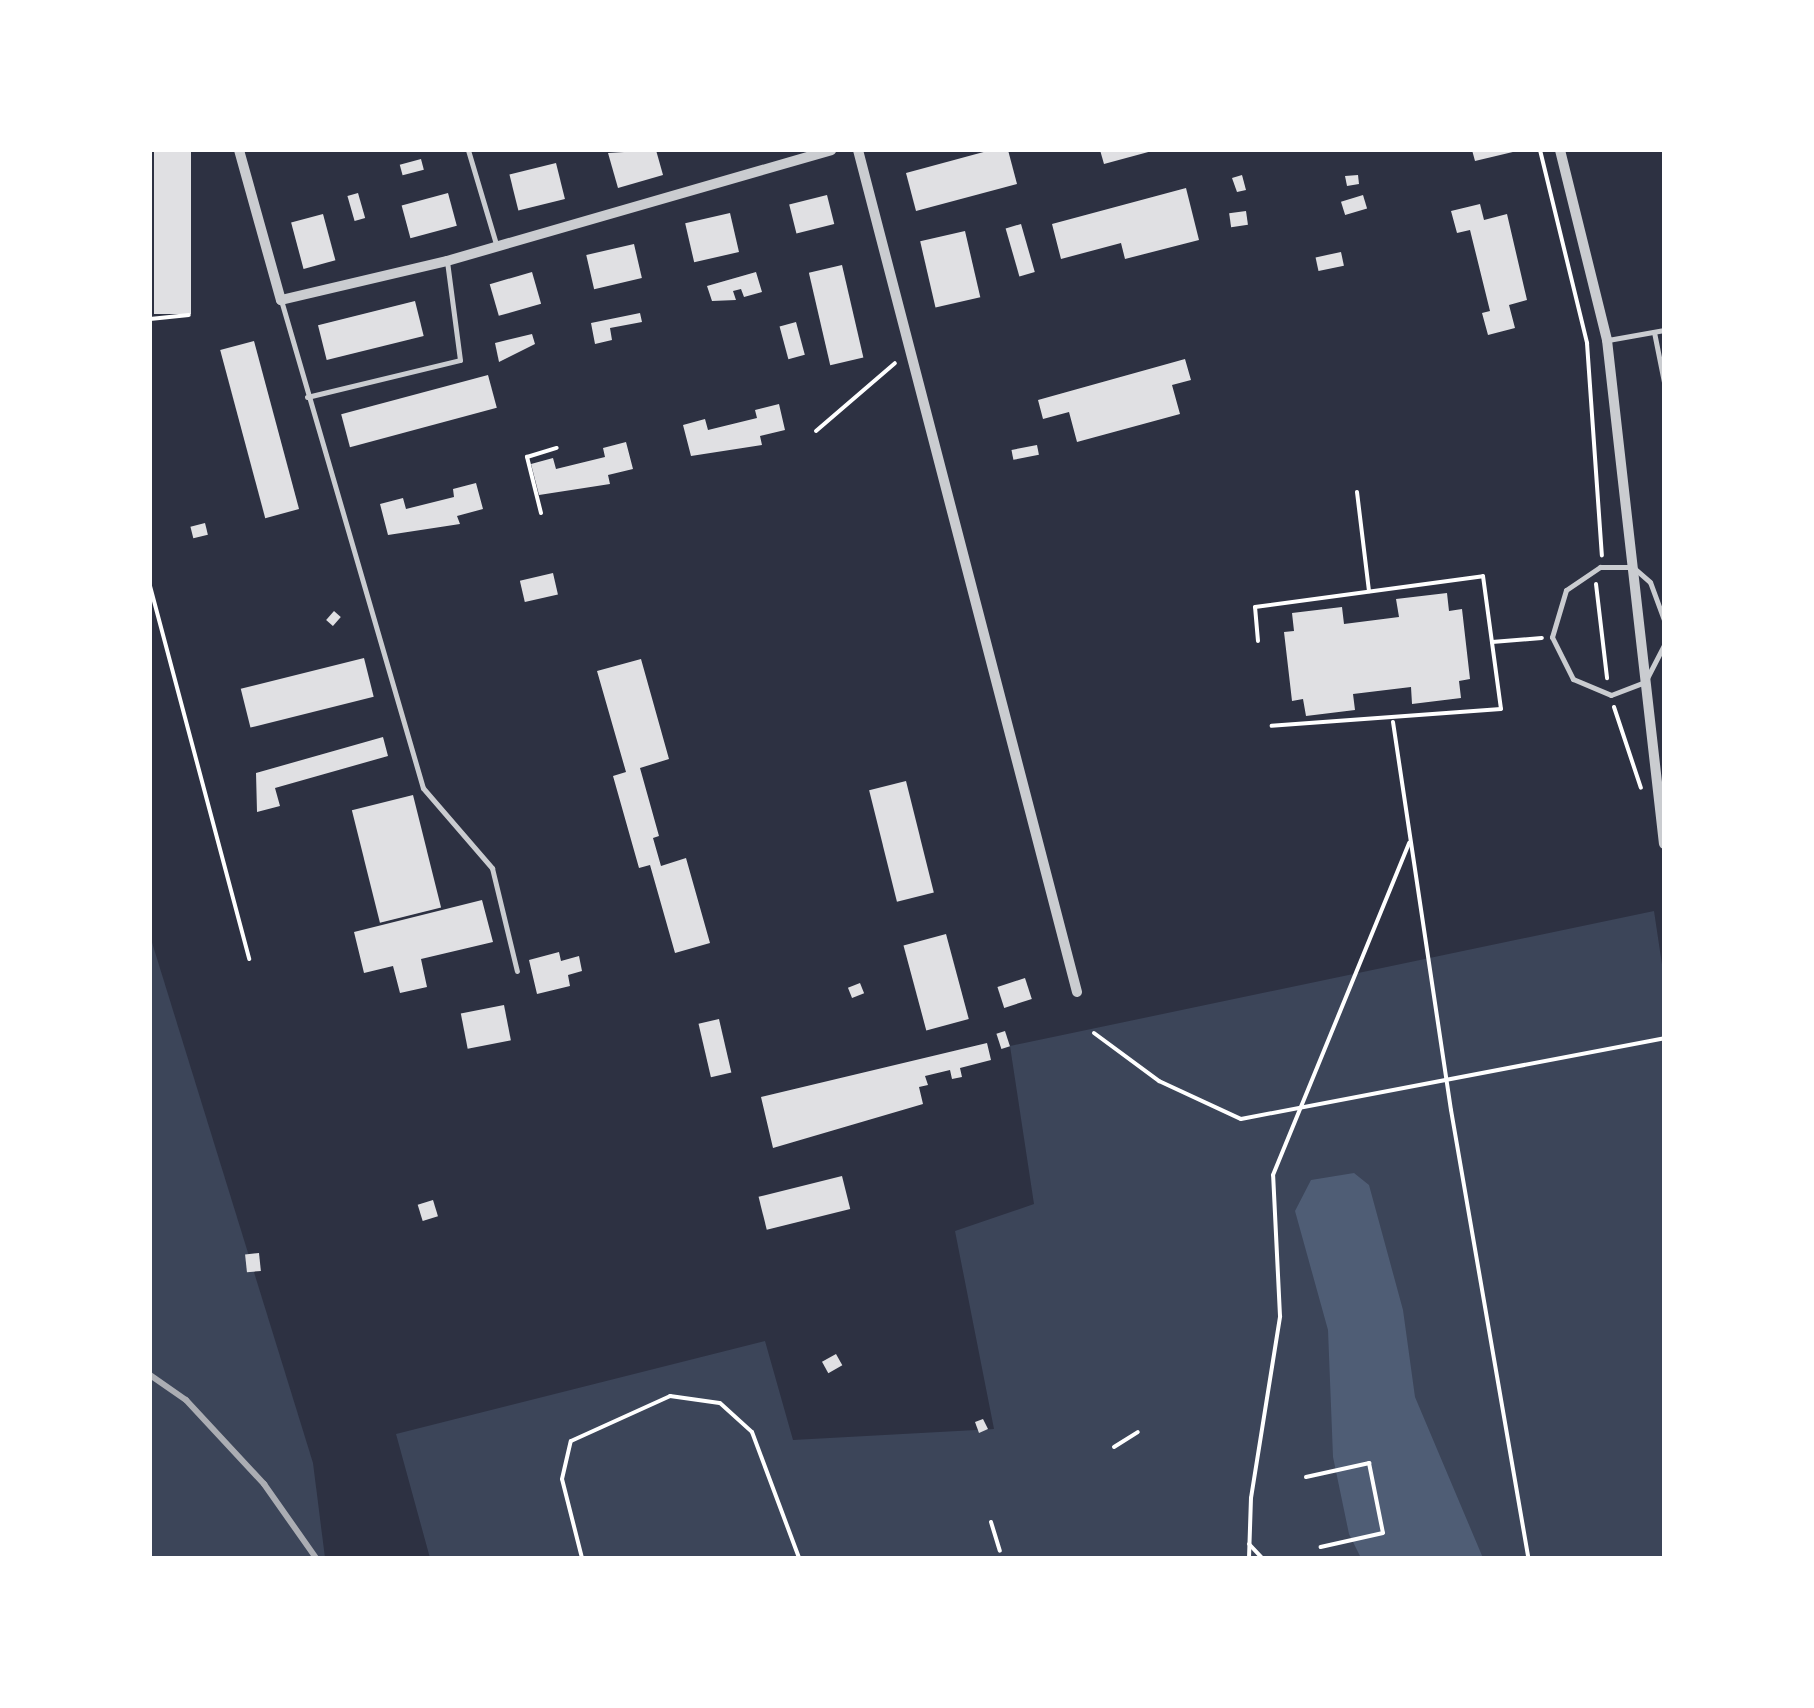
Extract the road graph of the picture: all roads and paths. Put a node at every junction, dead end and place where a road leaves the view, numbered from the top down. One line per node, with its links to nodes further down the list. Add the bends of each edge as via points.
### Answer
1 (240, 150): 9 (street)
2 (468, 150): 7 (lane)
3 (831, 150): 7 (street)
4 (858, 150): 40 (street)
5 (1540, 150): 22 (path, via 1587,343)
6 (1560, 150): 14 (street)
7 (497, 246): 8 (street)
8 (447, 261): 9 (street); 17 (lane, via 460,360)
9 (281, 300): 17 (lane)
10 (189, 315): 11 (path)
11 (150, 319)
12 (1664, 330): 13 (lane)
13 (1654, 332): 14 (lane); 16 (lane)
14 (1607, 340): 23 (street)
15 (895, 363): 18 (path)
16 (1664, 382)
17 (307, 397): 39 (lane, via 423,788 492,868)
18 (816, 431)
19 (557, 448): 21 (path, via 528,456)
20 (1357, 492): 25 (path)
21 (541, 513)
22 (1600, 566): 23 (lane); 27 (lane, via 1566,590); 32 (path, via 1595,588)
23 (1633, 567): 26 (lane, via 1650,582); 31 (street)
24 (150, 586): 38 (path)
25 (1369, 591): 28 (path, via 1255,607); 29 (path, via 1483,576)
26 (1664, 620)
27 (1552, 637): 29 (path); 32 (lane, via 1573,679)
28 (1258, 640)
29 (1492, 642): 33 (path, via 1501,709)
30 (1664, 645): 31 (lane)
31 (1646, 682): 32 (lane); 37 (street)
32 (1611, 696): 35 (path)
33 (1394, 722): 34 (path); 36 (path)
34 (1272, 726)
35 (1643, 792)
36 (1409, 843): 43 (path); 44 (path)
37 (1664, 844)
38 (249, 959)
39 (518, 972)
40 (1078, 992)
41 (1094, 1033): 44 (path, via 1159,1081 1241,1118)
42 (1664, 1038): 43 (path)
43 (1446, 1082): 44 (path); 56 (path)
44 (1298, 1107): 49 (path, via 1273,1176 1280,1316)
45 (1138, 1432): 46 (path)
46 (1114, 1447)
47 (1306, 1477): 50 (path, via 1369,1464 1383,1533)
48 (991, 1522): 51 (path)
49 (1250, 1544): 54 (path); 55 (path)
50 (1321, 1546)
51 (1000, 1551)
52 (582, 1558): 53 (path, via 562,1479 571,1442 670,1396 720,1403 752,1432)
53 (800, 1558)
54 (1249, 1558)
55 (1262, 1558)
56 (1528, 1558)

